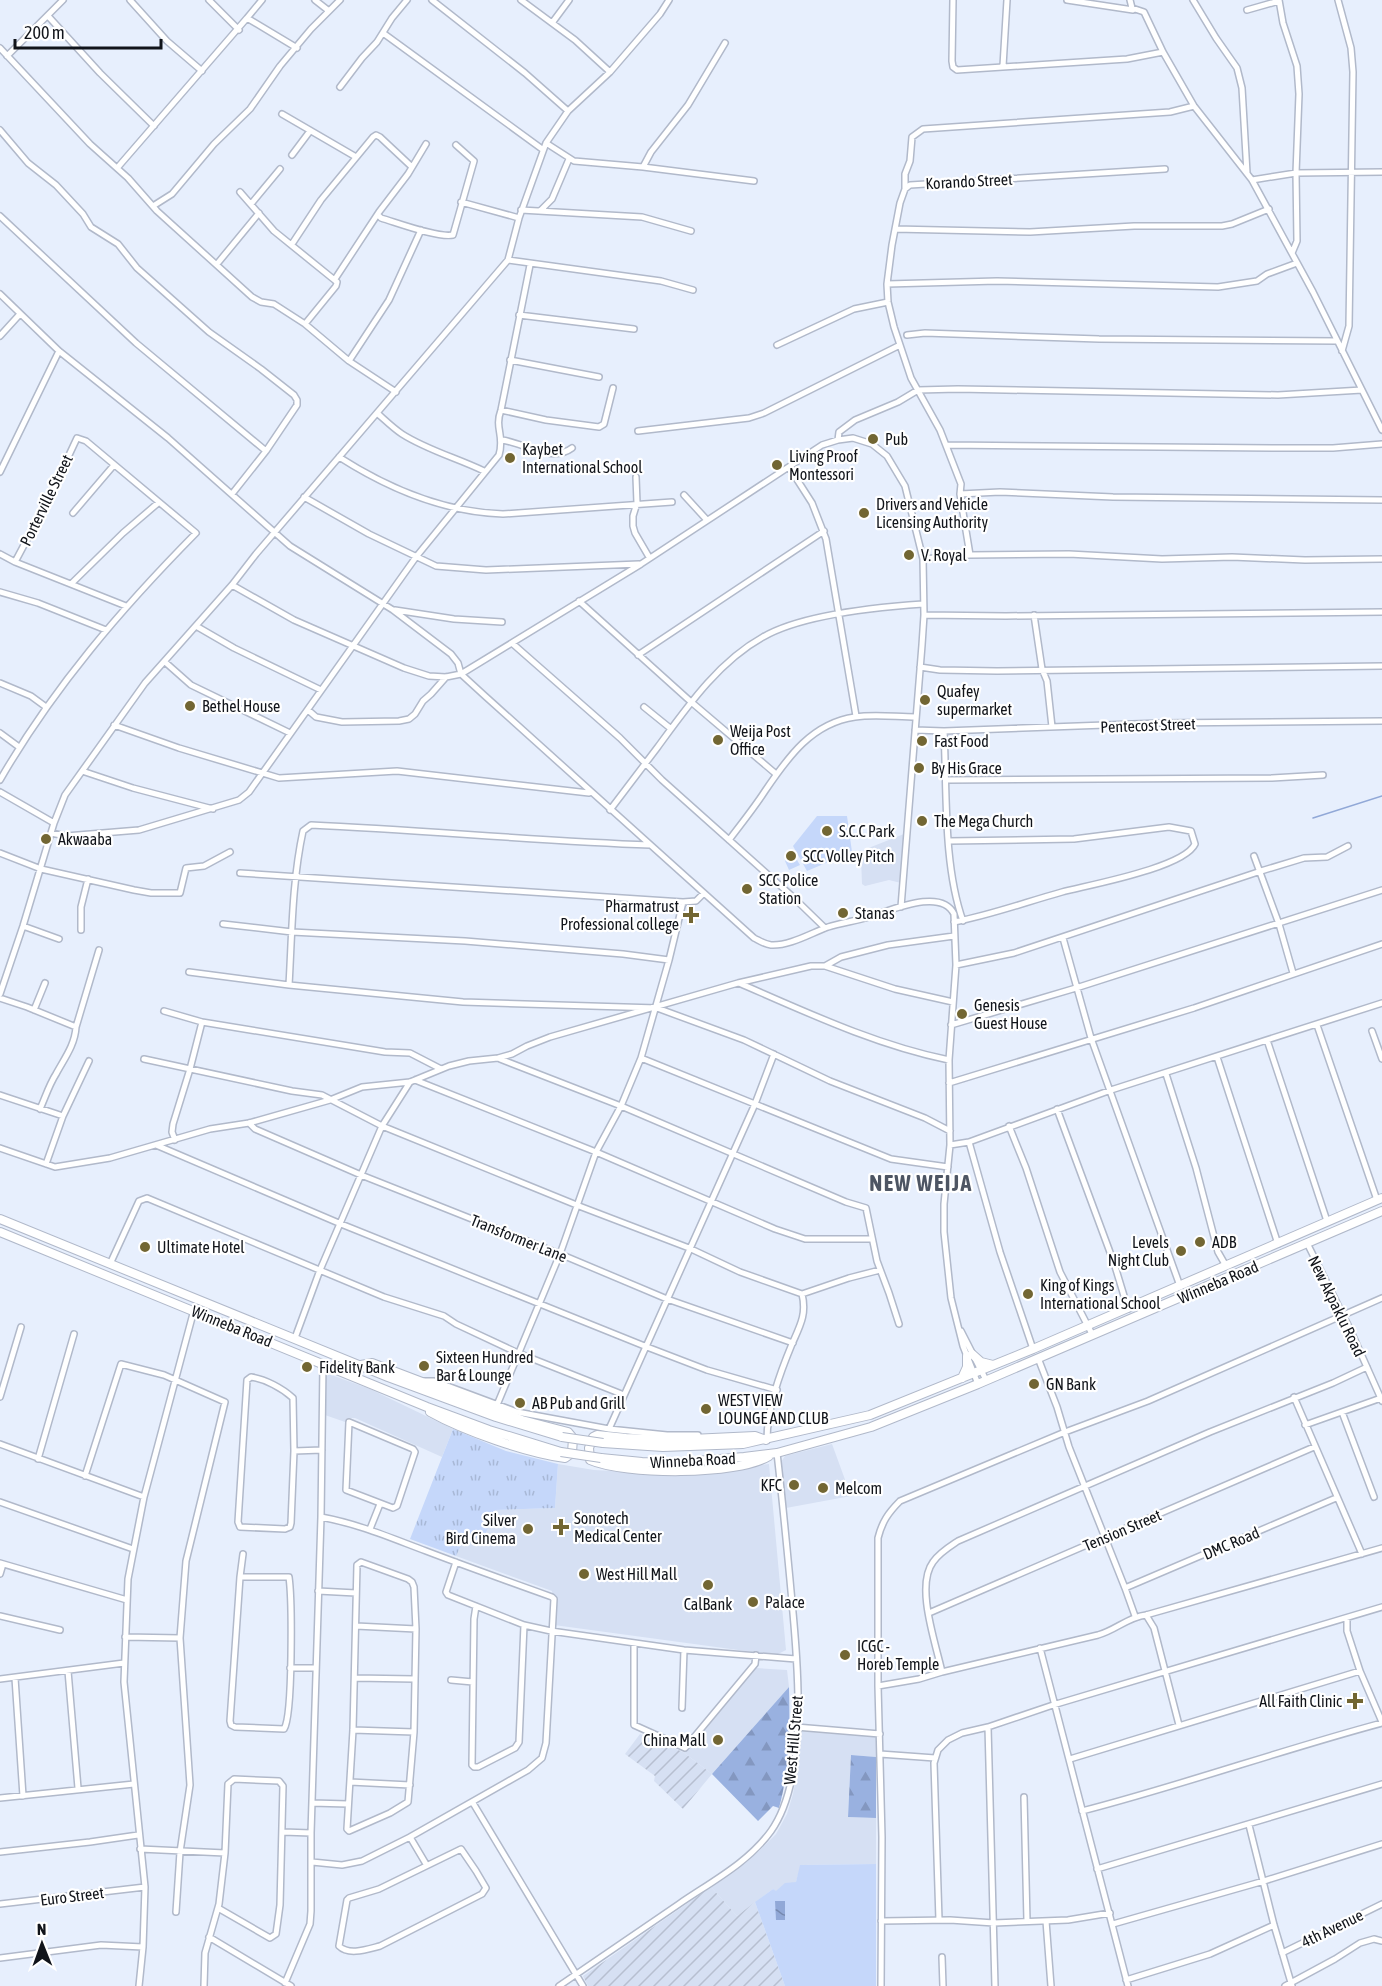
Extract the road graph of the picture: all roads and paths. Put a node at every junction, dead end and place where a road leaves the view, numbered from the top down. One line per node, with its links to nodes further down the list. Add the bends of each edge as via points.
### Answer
1 (63, 0): 22 (street)
2 (130, 0): 33 (street, via 166,41)
3 (209, 0): 25 (street)
4 (262, 0): 23 (street)
5 (315, 0): 19 (street)
6 (340, 0): 19 (street)
7 (407, 0): 26 (street)
8 (432, 0): 37 (street, via 525,72)
9 (521, 0): 24 (street)
10 (569, 0): 24 (street)
11 (669, 0): 34 (street)
12 (953, 0): 32 (street, via 953,67 957,70)
13 (1007, 0): 32 (street)
14 (1067, 0): 21 (street)
15 (1130, 0): 21 (street, via 1132,8)
16 (1193, 0): 54 (street, via 1237,68 1242,88)
17 (1279, 0): 20 (street); 55 (street, via 1297,66)
18 (1338, 0): 56 (street, via 1353,72)
19 (329, 10): 29 (street)
20 (1247, 10)
21 (1144, 12): 30 (street)
22 (48, 16): 31 (street); 39 (street)
23 (248, 18): 25 (street); 29 (street)
24 (552, 23): 34 (street)
25 (239, 30): 33 (street)
26 (383, 33): 35 (street); 44 (street)
27 (724, 44): 50 (street, via 688,105)
28 (0, 48): 31 (street)
29 (297, 48): 63 (street, via 250,109 172,194)
30 (1163, 52): 32 (street, via 1127,59); 36 (street)
31 (8, 56): 48 (street, via 90,144)
32 (1003, 66)
33 (202, 71): 39 (street)
34 (610, 72): 37 (street)
35 (340, 87)
36 (1194, 106): 54 (street); 59 (street, via 923,129 912,137)
37 (568, 111): 44 (street)
38 (282, 114): 41 (street)
39 (154, 126): 48 (street)
40 (0, 130): 112 (street, via 91,226 118,244 152,282 209,332 294,394 297,405)
41 (310, 131): 45 (street); 46 (street)
42 (426, 144): 49 (street)
43 (456, 145): 61 (street, via 474,161)
44 (544, 146): 47 (street); 65 (street)
45 (292, 155)
46 (356, 157): 49 (street, via 376,135); 74 (street)
47 (569, 159): 50 (street); 66 (street, via 552,199)
48 (117, 167): 63 (street)
49 (412, 167): 68 (street)
50 (643, 167): 58 (street)
51 (280, 169): 62 (street)
52 (1166, 169): 59 (street, Korando Street, via 915,184)
53 (1382, 172): 56 (street)
54 (1247, 173): 57 (street)
55 (1296, 173): 56 (street); 57 (street); 75 (street, via 1297,241)
56 (1352, 173): 95 (street, via 1349,326)
57 (1252, 180): 64 (street)
58 (754, 181)
59 (905, 189): 71 (street, Korando Street)
60 (240, 192): 62 (street)
61 (461, 202): 70 (street); 72 (street, via 453,235)
62 (251, 204): 67 (street)
63 (153, 206): 78 (street)
64 (1269, 209): 71 (street, via 1222,226 1030,232); 75 (street)
65 (521, 210): 66 (street); 70 (street)
66 (540, 212): 73 (street, via 642,218)
67 (259, 213): 74 (street); 78 (street)
68 (378, 215): 72 (street); 80 (street)
69 (0, 216): 112 (street, via 136,343)
70 (519, 218): 76 (street)
71 (895, 229): 81 (street, Korando Street)
72 (421, 230): 97 (street, via 389,300)
73 (691, 231)
74 (292, 244): 80 (street)
75 (1292, 253): 77 (street)
76 (508, 260): 79 (street); 102 (street)
77 (1297, 263): 81 (street, via 1257,281 1218,287 997,281); 91 (street)
78 (217, 264): 87 (street, via 252,297 274,304)
79 (530, 265): 82 (street, via 585,269); 86 (street)
80 (335, 279): 87 (street, via 336,286)
81 (887, 284): 84 (street, Korando Street)
82 (693, 290)
83 (0, 294): 85 (street)
84 (888, 302): 92 (street, via 854,309); 93 (street, Korando Street)
85 (20, 314): 90 (street); 94 (street)
86 (519, 315): 88 (street); 96 (street)
87 (305, 324): 97 (street)
88 (634, 328)
89 (907, 335): 91 (street)
90 (0, 336)
91 (1337, 341): 95 (street)
92 (777, 345)
93 (900, 345): 100 (street, Korando Street); 106 (street, via 749,418)
94 (59, 351): 117 (street); 120 (street)
95 (1342, 351): 101 (street)
96 (510, 360): 98 (street); 103 (street)
97 (349, 361): 102 (street)
98 (599, 377)
99 (613, 388): 103 (street, via 604,424 599,427)
100 (918, 390): 101 (street, via 1278,395); 108 (street, via 855,420 840,432); 109 (street, Korando Street)
101 (1362, 390): 105 (street)
102 (396, 392): 104 (street)
103 (501, 410): 107 (street, via 496,422)
104 (377, 413): 113 (street); 116 (street, via 419,444)
105 (1382, 430)
106 (638, 431)
107 (502, 440): 111 (street, via 560,454); 116 (street, via 499,455)
108 (838, 440): 115 (street, via 822,445); 136 (street, via 853,438 872,444 894,465 910,499)
109 (946, 444): 110 (street, via 1281,448); 119 (street, Korando Street, via 962,484)
110 (1382, 444)
111 (572, 448)
112 (266, 451): 120 (street)
113 (339, 457): 122 (street); 127 (street, via 405,493)
114 (114, 465): 125 (street); 128 (street); 138 (street, Porterville Street, via 77,438)
115 (789, 467): 129 (street); 130 (street)
116 (484, 471): 127 (street)
117 (0, 472)
118 (636, 477): 126 (street)
119 (960, 494): 123 (street); 133 (street, Korando Street)
120 (232, 495): 131 (street)
121 (684, 495): 129 (street)
122 (304, 497): 131 (street); 134 (street)
123 (1382, 500)
124 (672, 502): 126 (street)
125 (158, 503): 140 (street); 146 (street, via 196,533)
126 (637, 505): 127 (street, via 503,514); 135 (street, via 633,516 635,533)
127 (456, 509): 134 (street)
128 (73, 513)
129 (706, 519): 135 (street)
130 (824, 531): 149 (street); 157 (street)
131 (274, 532): 141 (street); 144 (street, via 297,551)
132 (0, 554): 138 (street)
133 (970, 555): 136 (street); 137 (street)
134 (416, 556): 139 (street, via 436,566 486,570); 144 (street)
135 (649, 557): 139 (street)
136 (923, 559): 145 (street)
137 (1382, 559)
138 (15, 562): 140 (street)
139 (641, 564): 143 (street)
140 (72, 584): 146 (street)
141 (232, 585): 153 (street); 156 (street)
142 (0, 592): 154 (street)
143 (579, 601): 155 (street); 157 (street)
144 (383, 604): 147 (street); 156 (street)
145 (923, 604): 149 (street); 150 (street)
146 (126, 606): 154 (street)
147 (393, 610): 152 (street); 162 (street, via 451,654)
148 (1382, 612): 151 (street)
149 (839, 615): 166 (street, via 764,636 731,659); 170 (street)
150 (924, 615): 151 (street); 160 (street)
151 (1034, 615): 161 (street)
152 (502, 622)
153 (196, 626): 158 (street); 165 (street)
154 (106, 630): 167 (street)
155 (513, 644): 162 (street); 181 (street)
156 (351, 646): 163 (street, via 429,676); 165 (street)
157 (638, 655): 166 (street)
158 (165, 662): 173 (street); 179 (street, via 191,685)
159 (1382, 666): 161 (street)
160 (920, 667): 161 (street); 171 (street)
161 (1042, 669): 174 (street)
162 (461, 674): 163 (street); 189 (street)
163 (446, 677): 169 (street, via 409,719 342,722 316,717)
164 (0, 683): 167 (street)
165 (321, 690): 169 (street)
166 (690, 701): 175 (street); 184 (street)
167 (46, 707): 180 (street)
168 (644, 707): 175 (street)
169 (308, 710): 179 (street)
170 (856, 716): 171 (street); 184 (street, via 813,733)
171 (916, 717): 176 (street)
172 (1382, 721): 174 (street, Pentecost Street)
173 (114, 725): 182 (street); 183 (street)
174 (1052, 727): 177 (street, Pentecost Street)
175 (670, 728): 181 (street)
176 (915, 730): 177 (street, Pentecost Street); 209 (street)
177 (944, 730): 187 (street)
178 (0, 733): 180 (street)
179 (290, 733): 183 (street)
180 (19, 747): 186 (street)
181 (645, 762): 191 (street); 194 (street)
182 (82, 771): 190 (street); 192 (street, via 65,795)
183 (263, 773): 189 (street, via 279,778 397,771); 190 (street, via 255,787 239,800)
184 (776, 774): 194 (street)
185 (1323, 775): 187 (street)
186 (0, 780)
187 (947, 780): 195 (street)
188 (0, 792): 192 (street)
189 (590, 793): 191 (street)
190 (214, 809): 193 (street, via 139,830 66,836)
191 (610, 810): 196 (street)
192 (54, 823): 193 (street)
193 (51, 833): 201 (street)
194 (729, 840): 215 (street)
195 (949, 841): 210 (street); 210 (street, via 1074,838 1169,827 1191,831 1195,844 1187,853 1139,874)
196 (650, 845): 204 (street, via 311,825 303,831); 207 (street)
197 (1348, 846): 202 (street, via 1327,857 1304,858)
198 (230, 852): 205 (street, via 204,866 186,868 180,893 151,893)
199 (0, 854): 201 (street)
200 (1254, 856): 202 (street)
201 (41, 869): 205 (street); 214 (street)
202 (1261, 871): 213 (street); 219 (street)
203 (240, 873): 204 (street)
204 (296, 877): 208 (street); 217 (street)
205 (88, 879): 216 (street, via 81,907)
206 (1382, 890): 213 (street)
207 (704, 893): 208 (street, via 696,901); 215 (street, via 763,943 785,943)
208 (683, 902): 223 (street)
209 (901, 907): 211 (street, via 944,903 952,909); 215 (street)
210 (963, 921): 211 (street)
211 (954, 922): 218 (street)
212 (223, 924): 217 (street)
213 (1279, 924): 227 (street); 231 (street)
214 (23, 926): 220 (street); 232 (street)
215 (825, 928)
216 (81, 930)
217 (292, 932): 223 (street, via 465,941); 230 (street)
218 (954, 936): 224 (street); 225 (street, via 888,945 841,957)
219 (1063, 938): 224 (street, via 1002,957); 231 (street)
220 (59, 939)
221 (1382, 944): 227 (street)
222 (99, 950): 241 (street)
223 (669, 960): 235 (street)
224 (956, 965): 233 (street)
225 (825, 966): 229 (street); 233 (street, via 895,989)
226 (189, 972): 230 (street)
227 (1293, 974): 243 (street)
228 (45, 983): 236 (street)
229 (738, 983): 235 (street); 252 (street, via 870,1039)
230 (289, 985): 235 (street, via 475,1003)
231 (1076, 988): 239 (street); 243 (street)
232 (0, 996): 236 (street)
233 (954, 1002): 239 (street)
234 (1382, 1003): 240 (street)
235 (657, 1008): 245 (street); 247 (street, via 550,1037); 248 (street)
236 (34, 1010): 241 (street)
237 (164, 1011): 238 (street)
238 (202, 1022): 253 (street); 254 (street, via 410,1053)
239 (951, 1025): 252 (street)
240 (1317, 1025): 244 (street); 280 (street)
241 (76, 1027): 263 (street, via 67,1057)
242 (1372, 1031): 250 (street)
243 (1092, 1038): 257 (street); 258 (street)
244 (1267, 1040): 246 (street); 285 (street)
245 (774, 1054): 261 (street); 269 (street, via 830,1082)
246 (1217, 1057): 255 (street); 290 (street)
247 (498, 1058): 254 (street); 262 (street)
248 (641, 1058): 261 (street); 262 (street)
249 (144, 1059): 253 (street)
250 (1382, 1059)
251 (88, 1060): 265 (street)
252 (950, 1060): 257 (street)
253 (190, 1069): 260 (street, via 322,1095); 270 (street, via 173,1124)
254 (441, 1069): 256 (street)
255 (1166, 1074): 258 (street); 294 (street, via 1218,1252)
256 (412, 1081): 260 (street, via 362,1087); 267 (street); 275 (street)
257 (950, 1083): 269 (street)
258 (1111, 1090): 264 (street); 299 (street)
259 (0, 1095): 263 (street)
260 (330, 1100): 266 (street); 267 (street)
261 (755, 1104): 276 (street); 278 (street, via 891,1159)
262 (621, 1106): 275 (street); 276 (street)
263 (40, 1109): 265 (street)
264 (1057, 1109): 268 (street); 304 (street)
265 (63, 1116): 277 (street)
266 (249, 1123): 270 (street); 279 (street, Transformer Lane)
267 (382, 1126): 279 (street); 282 (street)
268 (1009, 1126): 271 (street); 308 (street, via 1060,1272)
269 (950, 1131): 273 (street)
270 (175, 1140): 272 (street)
271 (969, 1143): 273 (street); 315 (street)
272 (156, 1145): 277 (street, via 110,1158 55,1167); 286 (street)
273 (950, 1145): 278 (street)
274 (0, 1148): 277 (street)
275 (596, 1152): 281 (street); 282 (street)
276 (733, 1152): 281 (street); 288 (street, via 866,1208)
277 (46, 1164)
278 (948, 1167): 317 (street, via 944,1204 946,1257 951,1298)
279 (361, 1175): 286 (street); 292 (street, Transformer Lane)
280 (1379, 1199): 285 (highway, Winneba Road)
281 (710, 1202): 288 (street, via 805,1239); 291 (street)
282 (579, 1206): 291 (street); 292 (street)
283 (1382, 1211): 289 (highway, Winneba Road)
284 (0, 1219): 293 (highway, Winneba Road)
285 (1327, 1221): 290 (highway, Winneba Road)
286 (340, 1224): 296 (street); 303 (street)
287 (0, 1232): 298 (highway, Winneba Road)
288 (871, 1239): 297 (street)
289 (1307, 1243): 306 (street, New Akpaklu Road); 311 (highway, Winneba Road)
290 (1278, 1244): 294 (highway, Winneba Road)
291 (689, 1248): 300 (street); 302 (street)
292 (561, 1254): 302 (street, Transformer Lane); 303 (street)
293 (110, 1264): 295 (highway, Winneba Road); 296 (street, via 139,1201 147,1198)
294 (1226, 1266): 299 (highway, Winneba Road)
295 (122, 1268): 298 (highway, via 110,1269); 312 (highway, Winneba Road)
296 (320, 1270): 312 (street); 316 (street, via 384,1297 437,1313)
297 (880, 1270): 300 (street); 307 (street)
298 (106, 1275): 305 (highway, Winneba Road)
299 (1180, 1286): 304 (highway, Winneba Road)
300 (802, 1294): 313 (street, via 803,1320)
301 (1382, 1298): 306 (street)
302 (667, 1299): 313 (street, Transformer Lane); 314 (street)
303 (539, 1302): 314 (street); 316 (street)
304 (1128, 1309): 308 (highway, Winneba Road)
305 (194, 1310): 319 (highway, Winneba Road); 325 (street)
306 (1343, 1314): 322 (street, New Akpaklu Road); 340 (street, via 1148,1401)
307 (899, 1324)
308 (1087, 1326): 311 (street); 315 (highway, Winneba Road)
309 (21, 1327): 331 (street)
310 (74, 1334): 348 (street)
311 (1092, 1334): 318 (highway, Winneba Road)
312 (295, 1338): 320 (highway, Winneba Road)
313 (793, 1343): 328 (street)
314 (647, 1347): 328 (street, via 706,1370); 329 (street)
315 (1033, 1349): 321 (highway, Winneba Road)
316 (518, 1353): 329 (street); 335 (street)
317 (970, 1355): 321 (highway); 323 (street); 324 (highway)
318 (1038, 1358): 327 (highway, Winneba Road); 340 (street)
319 (322, 1364): 330 (highway, Winneba Road); 345 (street)
320 (361, 1365): 326 (highway, via 372,1363); 342 (highway, Winneba Road, bridge, via 496,1417 562,1437 631,1446 704,1447)
321 (993, 1365): 323 (highway, Winneba Road)
322 (1367, 1367): 332 (street); 333 (street, New Akpaklu Road)
323 (977, 1372): 324 (highway, Winneba Road); 327 (street)
324 (962, 1378): 334 (highway, Winneba Road)
325 (174, 1379): 349 (street, via 121,1364); 351 (street); 384 (street, via 225,1402 186,1561)
326 (420, 1381): 330 (highway, via 522,1420 568,1432 573,1438 572,1453 565,1458 557,1457 501,1441 446,1420); 335 (street, via 434,1381)
327 (982, 1382): 336 (highway, Winneba Road)
328 (777, 1390): 342 (street)
329 (624, 1395): 339 (street)
330 (403, 1396): 347 (highway, Winneba Road, bridge, via 489,1430 561,1452 672,1463)
331 (0, 1397)
332 (1294, 1397): 338 (street); 350 (street)
333 (1381, 1399): 337 (street)
334 (908, 1401): 336 (highway); 342 (highway, Winneba Road, via 870,1415)
335 (497, 1405): 339 (street)
336 (911, 1411): 347 (highway, Winneba Road, via 871,1427)
337 (1342, 1412): 338 (street); 352 (street)
338 (1305, 1425): 344 (street)
339 (609, 1429): 341 (street)
340 (1065, 1432): 350 (street); 403 (street, via 900,1502 888,1513 878,1539)
341 (735, 1438): 342 (highway, via 755,1436); 347 (highway, via 639,1439 597,1435 593,1437 589,1457 615,1467 666,1472 746,1465)
342 (767, 1440)
343 (0, 1444): 348 (street)
344 (1314, 1447): 353 (street); 358 (street, Tension Street)
345 (321, 1450): 346 (street); 356 (street)
346 (294, 1451): 346 (street, via 290,1527 240,1527 247,1380 251,1377 293,1398)
347 (775, 1454): 389 (street, West Hill Street)
348 (38, 1460): 349 (street)
349 (85, 1476): 351 (street)
350 (1084, 1485): 358 (street); 373 (street, via 986,1527 943,1552 932,1563 927,1576)
351 (144, 1497): 360 (street)
352 (1374, 1497)
353 (1336, 1498): 362 (street); 367 (street, DMC Road)
354 (0, 1502): 360 (street)
355 (380, 1504): 355 (street, via 397,1506 415,1452 349,1422 346,1490); 357 (street)
356 (321, 1517): 357 (street); 368 (street)
357 (370, 1529): 363 (street)
358 (1104, 1537): 367 (street); 373 (street, Tension Street)
359 (1382, 1548): 362 (street)
360 (133, 1549): 370 (street)
361 (243, 1554): 366 (street)
362 (1362, 1554): 374 (street)
363 (456, 1562): 371 (street, via 446,1592); 382 (street, via 554,1599)
364 (2, 1564): 365 (street); 370 (street)
365 (0, 1574)
366 (240, 1577): 391 (street, via 289,1577); 391 (street, via 231,1725 284,1729 288,1719)
367 (1125, 1588): 376 (street)
368 (318, 1591): 369 (street); 392 (street)
369 (356, 1593): 379 (street); 380 (street, via 357,1565 361,1562 408,1579 414,1587)
370 (127, 1600): 383 (street)
371 (476, 1606): 378 (street); 402 (street)
372 (1382, 1607): 377 (street)
373 (929, 1613): 395 (street)
374 (1146, 1615): 376 (street); 396 (street, via 1154,1628)
375 (0, 1616): 381 (street)
376 (1135, 1616): 386 (street, via 1109,1632)
377 (1347, 1618): 394 (street, via 1347,1631); 396 (street)
378 (524, 1625): 382 (street); 402 (street, via 519,1742 515,1748 478,1767 472,1765)
379 (356, 1626): 380 (street); 398 (street)
380 (416, 1629): 400 (street)
381 (60, 1630)
382 (551, 1631): 385 (street); 425 (street, via 545,1752 528,1770)
383 (125, 1637): 384 (street); 390 (street)
384 (180, 1638): 436 (street, via 190,1785)
385 (634, 1643): 387 (street); 388 (street, via 634,1725 685,1748 749,1672)
386 (1040, 1648): 395 (street); 404 (street)
387 (684, 1650): 388 (street); 405 (street)
388 (756, 1654): 389 (street)
389 (796, 1659): 408 (street, West Hill Street)
390 (124, 1663): 393 (street); 417 (street)
391 (290, 1668): 392 (street)
392 (315, 1668): 424 (street)
393 (68, 1671): 397 (street); 420 (street)
394 (1360, 1671): 406 (street); 407 (street)
395 (942, 1672): 403 (street)
396 (1165, 1673): 404 (street); 407 (street)
397 (15, 1678): 399 (street); 421 (street)
398 (355, 1678): 400 (street); 410 (street)
399 (0, 1679)
400 (414, 1679): 411 (street)
401 (451, 1680): 402 (street)
402 (473, 1682)
403 (878, 1686): 412 (street)
404 (1053, 1705): 409 (street); 415 (street)
405 (682, 1708)
406 (1382, 1723): 427 (street)
407 (1179, 1725): 415 (street)
408 (796, 1727): 412 (street); 461 (street, West Hill Street, via 788,1799 758,1847 721,1878)
409 (988, 1727): 414 (street, via 948,1740); 452 (street)
410 (353, 1730): 411 (street); 416 (street)
411 (414, 1732): 419 (street)
412 (880, 1734): 413 (street)
413 (880, 1754): 414 (street); 449 (street)
414 (935, 1758): 448 (street)
415 (1070, 1759): 427 (street)
416 (350, 1782): 419 (street); 426 (street)
417 (134, 1784): 420 (street); 431 (street)
418 (1382, 1784): 428 (street)
419 (410, 1785): 426 (street, via 405,1806 349,1831)
420 (78, 1788): 421 (street)
421 (23, 1796): 423 (street)
422 (1024, 1797): 450 (street)
423 (0, 1798)
424 (312, 1803): 426 (street); 430 (street)
425 (473, 1803): 432 (street); 461 (street)
426 (348, 1804)
427 (1082, 1811): 440 (street)
428 (1249, 1825): 440 (street); 441 (street)
429 (283, 1832): 430 (street); 437 (street, via 282,1783 230,1780); 445 (street, via 279,1921 273,1937)
430 (311, 1833): 438 (street)
431 (138, 1835): 434 (street); 435 (street)
432 (410, 1837): 438 (street, via 362,1861 342,1865); 439 (street)
433 (1382, 1844): 441 (street)
434 (140, 1849): 436 (street); 442 (street)
435 (0, 1852)
436 (180, 1852): 437 (street); 446 (street)
437 (225, 1853): 445 (street)
438 (312, 1862): 463 (street, via 310,1924)
439 (426, 1864): 439 (street, via 379,1889 349,1898 341,1949 380,1946 486,1890 461,1849)
440 (1097, 1869): 447 (street)
441 (1264, 1881): 453 (street); 454 (street)
442 (145, 1887): 443 (street, Euro Street); 457 (street)
443 (0, 1904)
444 (1382, 1904): 458 (street, 4th Avenue)
445 (218, 1908): 455 (street)
446 (176, 1912)
447 (1110, 1913): 451 (street); 453 (street)
448 (939, 1920): 449 (street); 452 (street)
449 (881, 1921): 469 (street)
450 (1027, 1921): 451 (street); 452 (street)
451 (1046, 1921): 472 (street)
452 (994, 1923): 471 (street)
453 (1113, 1924): 462 (street)
454 (1274, 1925): 458 (street); 462 (street, via 1209,1954)
455 (209, 1937): 463 (street); 466 (street)
456 (1382, 1941): 464 (street, via 1360,1943)
457 (143, 1947): 460 (street, via 101,1945); 465 (street)
458 (1282, 1953): 464 (street)
459 (942, 1957): 470 (street)
460 (0, 1958)
461 (576, 1975): 467 (street, West Hill Street); 468 (street)
462 (1127, 1983)
463 (288, 1984)
464 (1290, 1985)
465 (139, 1986)
466 (204, 1986)
467 (559, 1986)
468 (583, 1986)
469 (881, 1986)
470 (943, 1986)
471 (995, 1986)
472 (1051, 1986)

